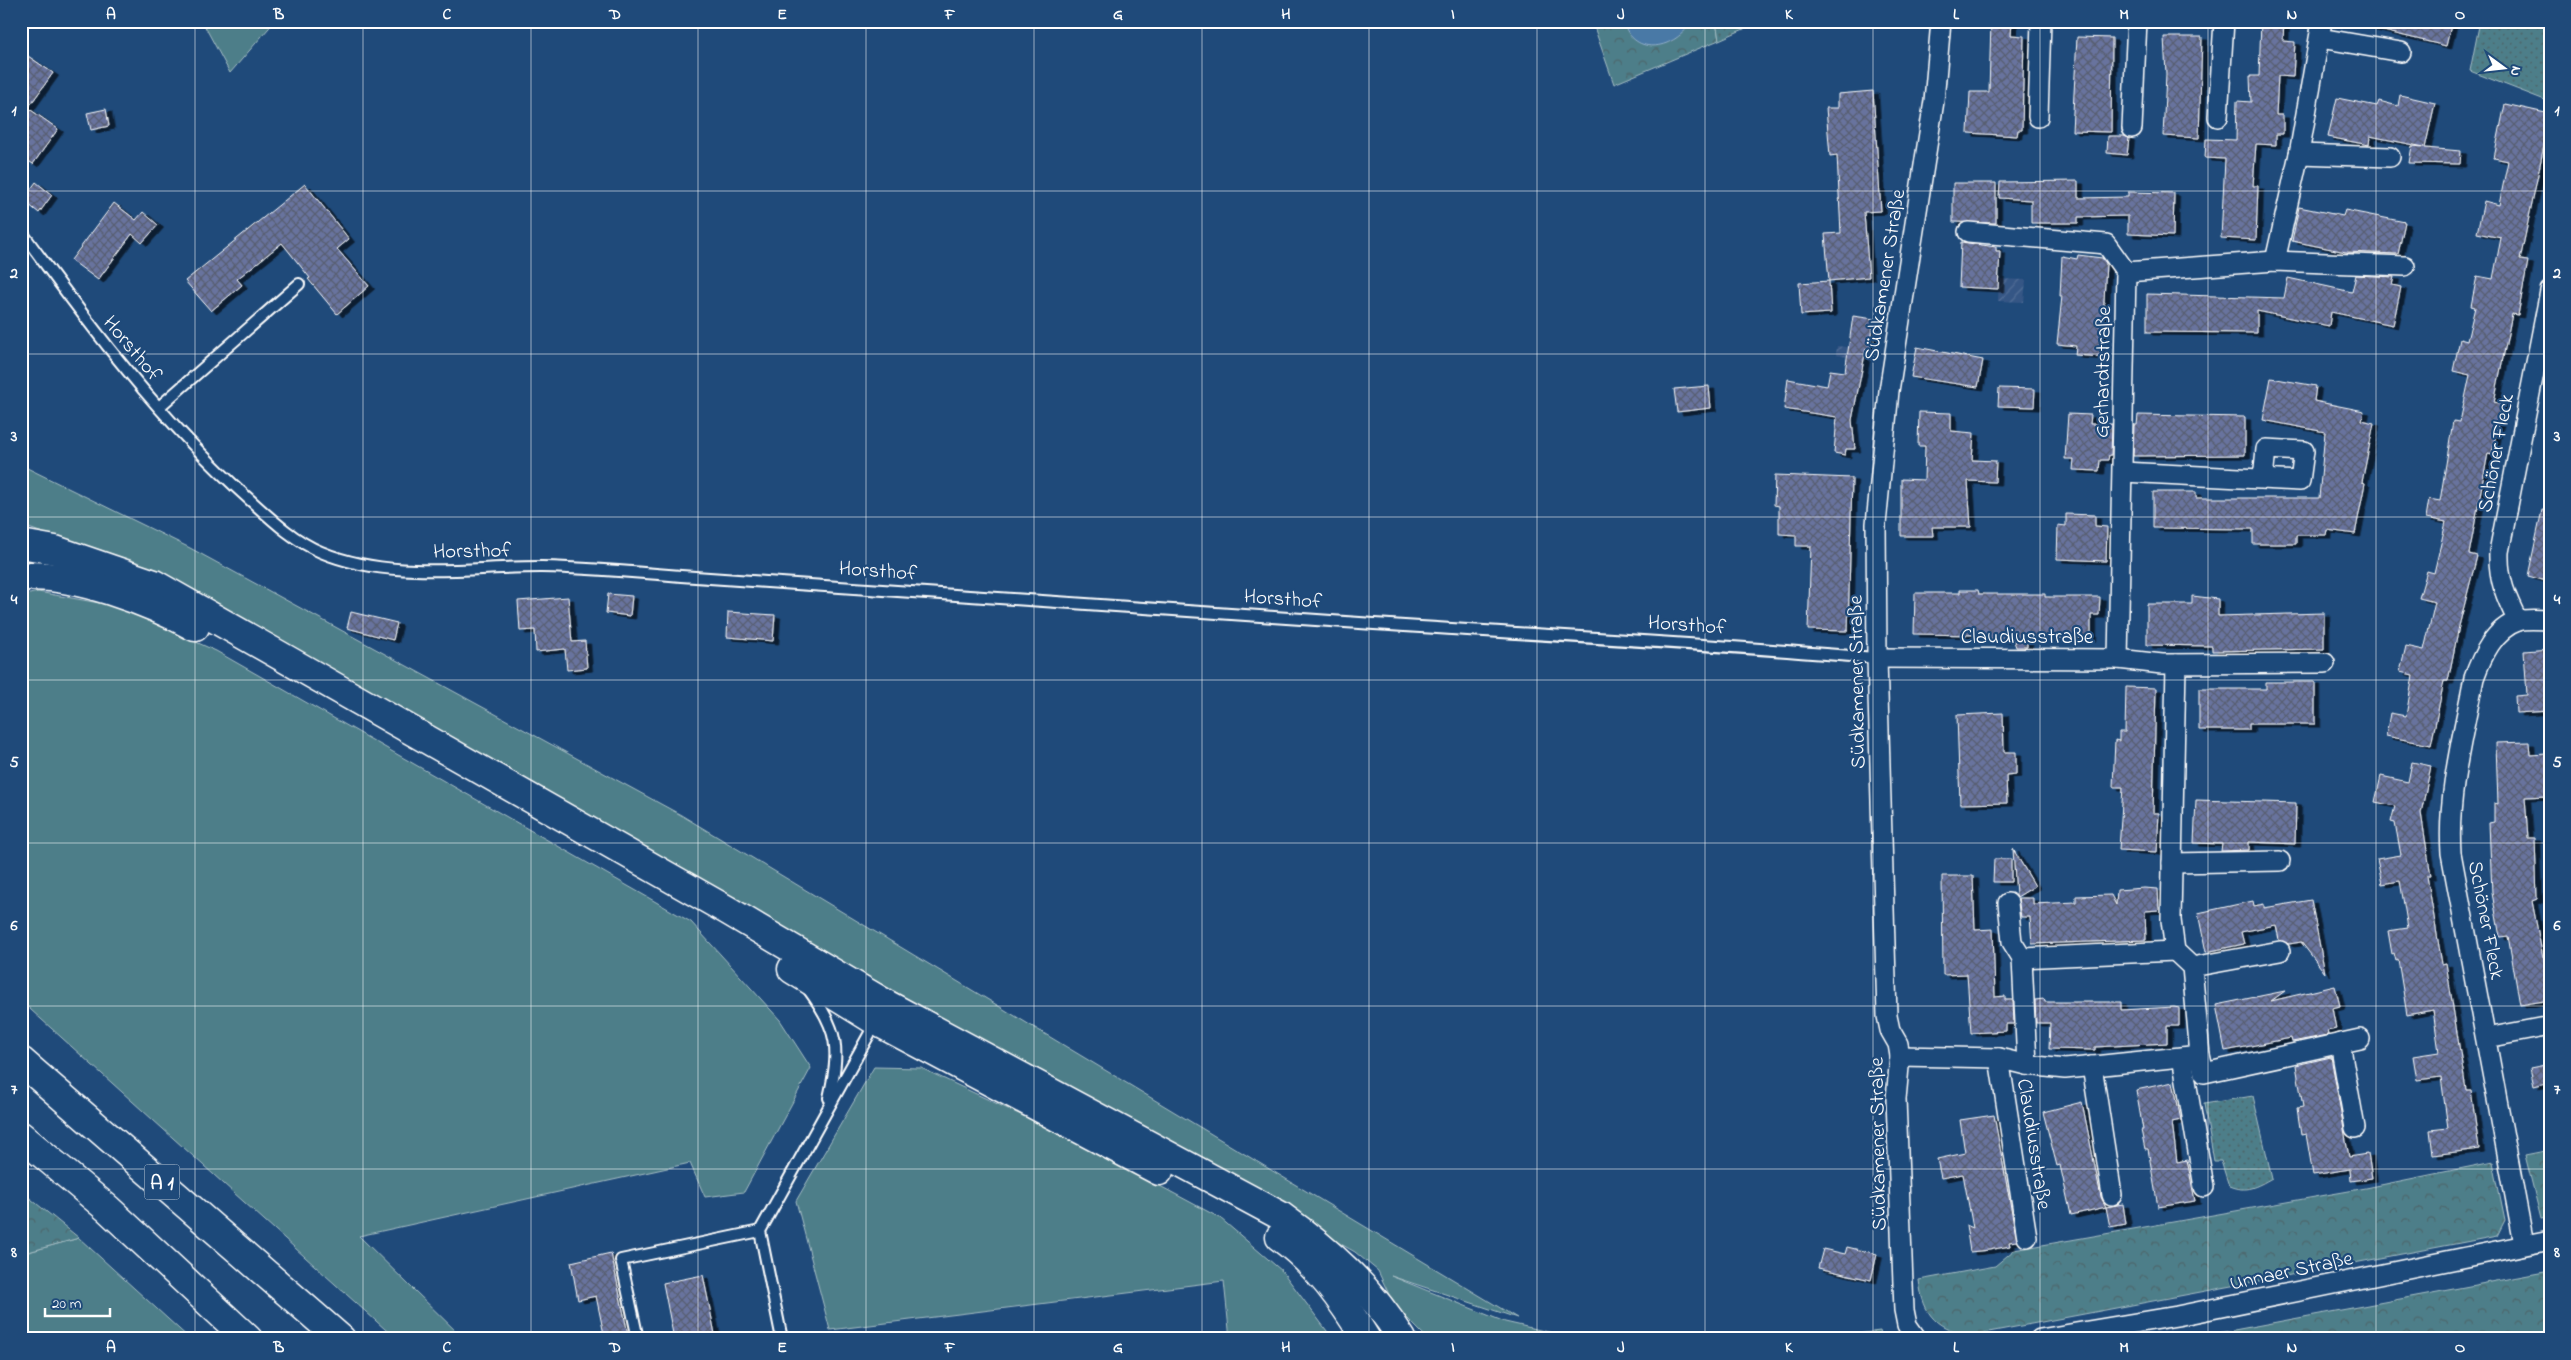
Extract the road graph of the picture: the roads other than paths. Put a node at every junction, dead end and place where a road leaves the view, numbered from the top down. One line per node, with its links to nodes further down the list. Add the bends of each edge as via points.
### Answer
1 (1941, 21): 26 (street, Südkamener Straße, via 1934,100 1889,391 1876,524)
2 (2041, 21): 7 (street)
3 (2137, 21): 9 (street)
4 (2224, 21): 8 (street)
5 (2321, 30): 6 (street); 10 (street)
6 (2401, 52)
7 (2038, 117)
8 (2218, 117)
9 (2132, 128)
10 (2299, 154): 11 (street); 14 (street)
11 (2390, 158)
12 (21, 231): 19 (lane, Horsthof, via 83,317)
13 (1968, 232): 16 (street, via 2106,244)
14 (2274, 261): 15 (street); 16 (street)
15 (2405, 266)
16 (2126, 272): 20 (street, Gerhardtstraße)
17 (299, 284): 19 (lane)
18 (2550, 291): 25 (street, Schöner Fleck, via 2499,552 2498,571 2502,586)
19 (159, 407): 26 (lane, Horsthof, via 223,476 284,530 320,552 376,568 427,571 543,567 1696,643)
20 (2123, 472): 21 (street); 27 (street, Gerhardtstraße)
21 (2263, 479)
22 (21, 544): 38 (highway, via 55,550 154,584 727,910)
23 (21, 577): 37 (highway, via 40,575 83,582 178,617 664,890)
24 (2550, 620): 25 (street)
25 (2518, 621): 40 (street, Schöner Fleck, via 2490,643 2474,678 2451,804 2452,852)
26 (1876, 658): 27 (street, Claudiusstraße); 43 (street, Südkamener Straße, via 1887,1016)
27 (2118, 659): 29 (street, Claudiusstraße)
28 (2326, 663): 29 (street, Claudiusstraße)
29 (2176, 664): 31 (street)
30 (2280, 861): 31 (street)
31 (2172, 863): 33 (street, via 2171,920)
32 (2008, 903): 35 (street, Claudiusstraße, via 2012,942)
33 (2175, 951): 35 (street); 36 (street)
34 (2280, 951): 36 (street)
35 (2022, 958): 47 (street, Claudiusstraße)
36 (2192, 967): 44 (street)
37 (795, 971): 38 (highway); 49 (lane, via 832,1025 837,1050)
38 (881, 1012): 49 (lane); 62 (highway, via 1111,1147 1264,1225 1302,1253 1346,1306); 63 (highway, via 1281,1216 1351,1274 1386,1313)
39 (2550, 1026): 40 (street)
40 (2487, 1038): 57 (street, Schöner Fleck)
41 (2360, 1039): 42 (street)
42 (2340, 1043): 44 (street, via 2204,1072); 50 (street)
43 (1900, 1056): 45 (street, Claudiusstraße); 64 (street, Südkamener Straße, via 1896,1099 1904,1310)
44 (2191, 1056): 48 (street, Claudiusstraße); 52 (street)
45 (1999, 1058): 47 (street, Claudiusstraße); 55 (street, Claudiusstraße)
46 (21, 1061): 59 (highway, A 1)
47 (2027, 1065): 48 (street, Claudiusstraße, via 2065,1069)
48 (2092, 1066): 53 (street)
49 (827, 1108): 54 (lane)
50 (2354, 1128)
51 (21, 1136): 58 (highway, via 108,1209)
52 (2204, 1187)
53 (2112, 1196)
54 (760, 1231): 60 (lane, via 621,1260); 61 (lane)
55 (2027, 1237)
56 (2550, 1240): 57 (street, Unnaer Straße)
57 (2524, 1244): 65 (street, Unnaer Straße, via 2177,1316)
58 (248, 1339)
59 (341, 1339)
60 (638, 1339)
61 (782, 1339)
62 (1366, 1339)
63 (1402, 1339)
64 (1917, 1339)
65 (2040, 1339)

